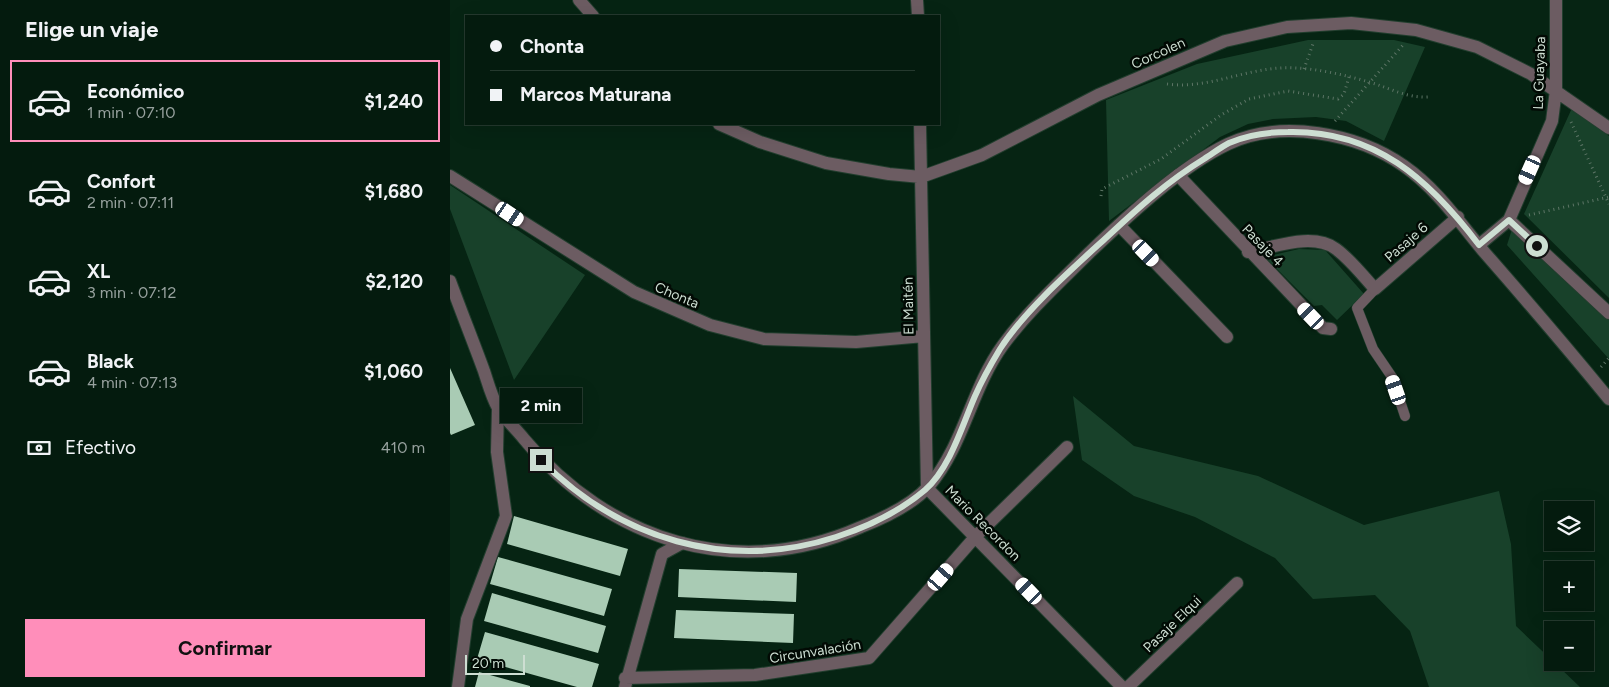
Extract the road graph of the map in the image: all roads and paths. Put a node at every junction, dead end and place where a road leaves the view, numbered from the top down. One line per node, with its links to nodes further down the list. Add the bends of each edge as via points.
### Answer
1 (579, 0): 4 (street)
2 (917, 0): 5 (street)
3 (1556, 0): 11 (street, La Guayaba)
4 (592, 15)
5 (918, 15)
6 (1318, 23): 7 (street, Corcolen); 8 (path); 9 (street, Corcolen, via 1233,39)
7 (1416, 30): 10 (path); 11 (street, Corcolen, via 1477,47)
8 (1304, 69): 9 (path, via 1293,67 1253,72 1183,86 1167,84); 10 (path)
9 (1148, 73): 20 (street, Corcolen, via 982,155)
10 (1372, 82): 12 (path, via 1414,98); 17 (path)
11 (1556, 90): 16 (street, Corcolen); 24 (street, La Guayaba, via 1552,121)
12 (1428, 97)
13 (1569, 117): 21 (path)
14 (720, 125): 20 (street, Corcolen, via 760,142 826,163)
15 (920, 125): 20 (street, El Maitén)
16 (1609, 128)
17 (1324, 134): 18 (street, via 1276,132 1252,136 1229,143); 23 (street, via 1370,147 1391,157 1420,178)
18 (1178, 175): 25 (street); 27 (street, Pasaje 4)
19 (450, 176): 32 (street, Chonta, via 634,292 710,325 764,339 856,342)
20 (921, 177): 32 (street, El Maitén)
21 (1607, 197): 22 (path); 24 (path)
22 (1609, 204)
23 (1458, 217): 26 (street); 29 (street, Pasaje 6)
24 (1509, 220): 26 (street, La Guayaba); 30 (street)
25 (1119, 225): 33 (street); 38 (street, via 1029,313 1001,347 976,394 955,448)
26 (1479, 245): 34 (street)
27 (1248, 252): 29 (street, via 1307,241 1325,243 1337,250); 31 (street, Pasaje 4, via 1323,328)
28 (450, 282): 35 (street)
29 (1375, 289): 36 (lane, via 1357,308 1373,349 1392,377)
30 (1609, 313)
31 (1330, 329)
32 (924, 336): 38 (street, El Maitén)
33 (1227, 337)
34 (1609, 399)
35 (498, 408): 40 (street, via 541,460 582,496 630,524); 43 (street, via 497,452 506,516 467,619)
36 (1405, 416)
37 (1067, 447): 39 (street, Circunvalación)
38 (927, 488): 39 (street, Mario Recordon); 40 (street, via 878,520 794,548 746,551)
39 (976, 536): 42 (street, Circunvalación, via 869,658 754,676); 44 (street, Mario Recordon)
40 (682, 543): 42 (street, Circunvalación, via 662,554)
41 (1237, 583): 45 (street, Pasaje Elqui)
42 (625, 682)
43 (458, 687)
44 (1122, 687)
45 (1128, 687)

